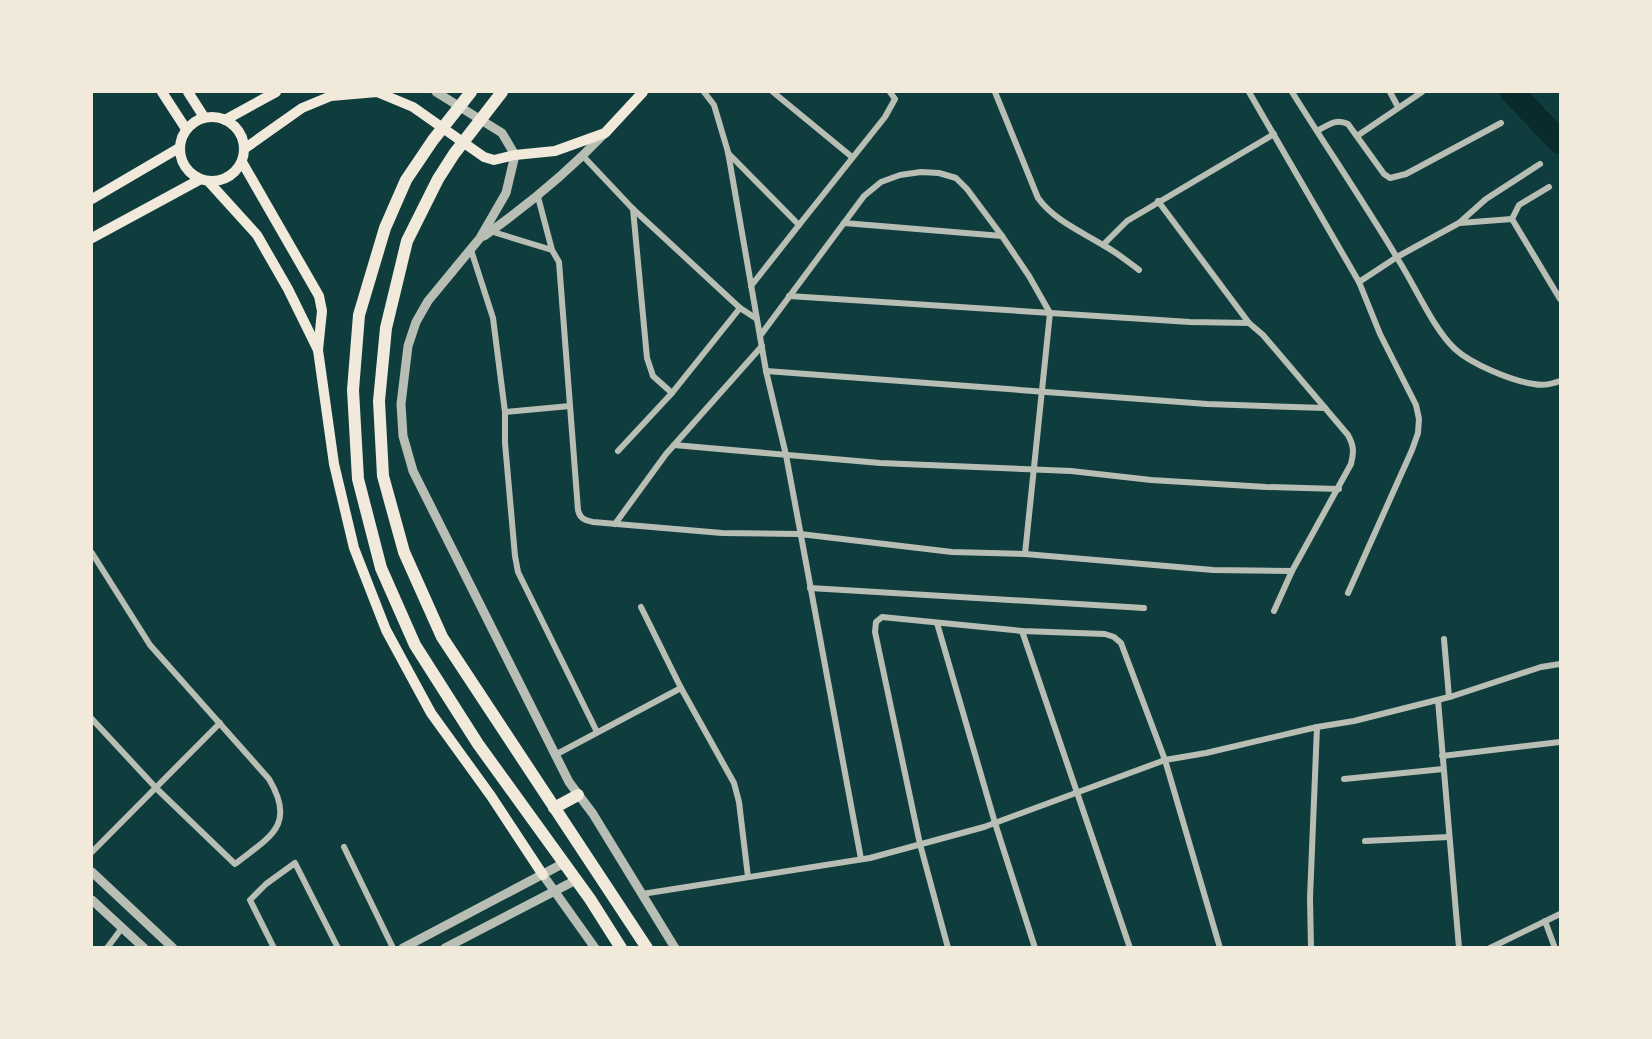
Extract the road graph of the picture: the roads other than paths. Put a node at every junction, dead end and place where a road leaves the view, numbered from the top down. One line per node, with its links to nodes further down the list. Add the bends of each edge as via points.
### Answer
1 (162, 92): 20 (main road)
2 (188, 92): 17 (main road)
3 (276, 92): 18 (main road)
4 (436, 92): 28 (street, via 502,133)
5 (471, 92): 113 (highway, via 406,180 385,228 359,315 353,390 358,479 381,568 415,645 478,744)
6 (502, 92): 105 (highway, via 438,179 407,242 386,328 379,401 383,476 404,552 442,637)
7 (643, 92): 22 (main road)
8 (704, 92): 27 (street, via 714,105)
9 (773, 92): 30 (street)
10 (890, 92): 30 (street, via 895,99 892,106)
11 (995, 92): 47 (street, via 1045,208)
12 (1250, 92): 23 (street)
13 (1292, 92): 21 (street)
14 (1390, 92): 16 (street)
15 (1422, 92): 16 (street)
16 (1398, 107): 24 (street)
17 (204, 117): 18 (main road); 20 (main road)
18 (225, 120): 26 (main road, via 235,126)
19 (1501, 123): 24 (street, via 1397,178 1384,174)
20 (186, 129): 25 (main road)
21 (1317, 131): 24 (street, via 1342,121); 50 (street)
22 (605, 134): 28 (main road, via 555,151); 29 (street)
23 (1274, 134): 37 (street); 52 (street)
24 (1357, 136)
25 (179, 148): 33 (main road, via 188,172); 36 (main road)
26 (244, 149): 28 (main road, via 302,108 331,96 377,92 414,107 484,158); 31 (main road)
27 (728, 152): 42 (street); 53 (street)
28 (515, 155): 46 (street, via 506,193)
29 (583, 156): 35 (street); 38 (street)
30 (852, 157): 42 (street)
31 (242, 162): 33 (main road, via 222,180); 62 (main road, via 319,296 322,311)
32 (1540, 164): 41 (street)
33 (204, 181): 45 (main road); 62 (main road, via 257,235)
34 (1549, 187): 39 (street, via 1519,205)
35 (538, 197): 43 (street); 49 (street)
36 (92, 199)
37 (1158, 201): 47 (street, via 1127,221); 59 (street)
38 (633, 209): 56 (street); 66 (street, via 647,358 653,376)
39 (1512, 219): 41 (street); 55 (street)
40 (844, 223): 44 (street); 44 (street, via 864,196 881,183 900,175 939,173 956,178); 54 (street)
41 (1459, 223): 50 (street)
42 (799, 225): 53 (street)
43 (490, 231): 46 (street); 49 (street)
44 (1002, 236): 57 (street)
45 (92, 238)
46 (480, 238): 48 (street)
47 (1104, 245): 51 (street)
48 (471, 249): 69 (street, via 494,318); 97 (street, via 428,301 416,322 408,346 401,405 403,436 413,471)
49 (552, 250): 67 (street, via 559,262)
50 (1397, 257): 52 (street); 64 (street, via 1455,349 1474,362 1515,379 1535,385)
51 (1139, 270)
52 (1359, 282): 81 (street, via 1419,419 1412,450)
53 (751, 286): 58 (street)
54 (789, 296): 57 (street); 60 (street)
55 (1560, 299)
56 (740, 308): 58 (street); 66 (street)
57 (1050, 313): 59 (street); 65 (street)
58 (757, 319): 60 (street)
59 (1249, 323): 68 (street)
60 (760, 336): 61 (street)
61 (762, 346): 63 (street); 70 (street)
62 (318, 350): 115 (main road, via 334,464 354,548 386,630 431,713)
63 (766, 371): 65 (street); 72 (street)
64 (1560, 381)
65 (1042, 391): 68 (street, via 1207,404); 73 (street)
66 (672, 393): 71 (street)
67 (570, 405): 69 (street); 75 (street, via 579,516)
68 (1325, 408): 74 (street, via 1348,435 1354,451)
69 (505, 412): 95 (street, via 504,443 518,572)
70 (674, 445): 72 (street); 75 (street)
71 (618, 452)
72 (786, 455): 73 (street); 76 (street)
73 (1033, 469): 74 (street, via 1151,480); 78 (street)
74 (1339, 489): 79 (street)
75 (615, 524): 76 (street, via 722,533)
76 (800, 534): 78 (street, via 952,552); 80 (street)
77 (92, 553): 93 (street, via 150,645)
78 (1025, 554): 79 (street, via 1213,570)
79 (1292, 571): 84 (street)
80 (810, 588): 83 (street); 112 (street)
81 (1348, 593)
82 (641, 607): 89 (street)
83 (1144, 608)
84 (1274, 611)
85 (937, 623): 86 (street); 106 (street); 109 (street, via 882,617 876,622 875,632)
86 (1022, 631): 99 (street, via 1105,634 1121,643); 103 (street)
87 (1444, 639): 90 (street)
88 (1560, 664): 90 (street)
89 (681, 688): 95 (street); 116 (street, via 735,783)
90 (1449, 697): 91 (street)
91 (1438, 700): 94 (street); 98 (street)
92 (92, 719): 102 (street)
93 (220, 723): 102 (street); 102 (street, via 278,793 281,820 274,833 235,864)
94 (1317, 727): 99 (street); 141 (street)
95 (597, 732): 97 (street)
96 (1560, 742): 98 (street)
97 (555, 754): 104 (street)
98 (1442, 756): 100 (street)
99 (1165, 760): 103 (street); 140 (street)
100 (1443, 769): 101 (street); 107 (street)
101 (1344, 779)
102 (157, 789): 111 (street)
103 (1077, 793): 106 (street); 139 (street)
104 (578, 795): 105 (highway); 119 (street)
105 (554, 807): 135 (highway)
106 (995, 823): 109 (street); 138 (street)
107 (1449, 837): 108 (street); 142 (street)
108 (1365, 841)
109 (920, 844): 112 (street); 137 (street)
110 (344, 847): 130 (street)
111 (92, 852)
112 (861, 859): 116 (street)
113 (564, 863): 115 (street); 117 (highway)
114 (92, 872): 127 (street)
115 (543, 875): 118 (street); 131 (street)
116 (748, 877): 119 (street)
117 (576, 880): 118 (street); 134 (highway)
118 (555, 890): 124 (street); 133 (street)
119 (642, 894): 136 (street)
120 (92, 900): 123 (street)
121 (1560, 914): 122 (street)
122 (1545, 921): 143 (street); 144 (street)
123 (122, 928): 125 (street); 126 (street)
124 (457, 945): 132 (street)
125 (107, 948)
126 (144, 948)
127 (173, 948)
128 (274, 948): 129 (street, via 250,900 295,863)
129 (338, 948)
130 (393, 948)
131 (403, 948)
132 (445, 948)
133 (595, 948)
134 (621, 948)
135 (647, 948)
136 (675, 948)
137 (948, 948)
138 (1035, 948)
139 (1131, 948)
140 (1220, 948)
141 (1311, 948)
142 (1459, 948)
143 (1490, 948)
144 (1555, 948)

